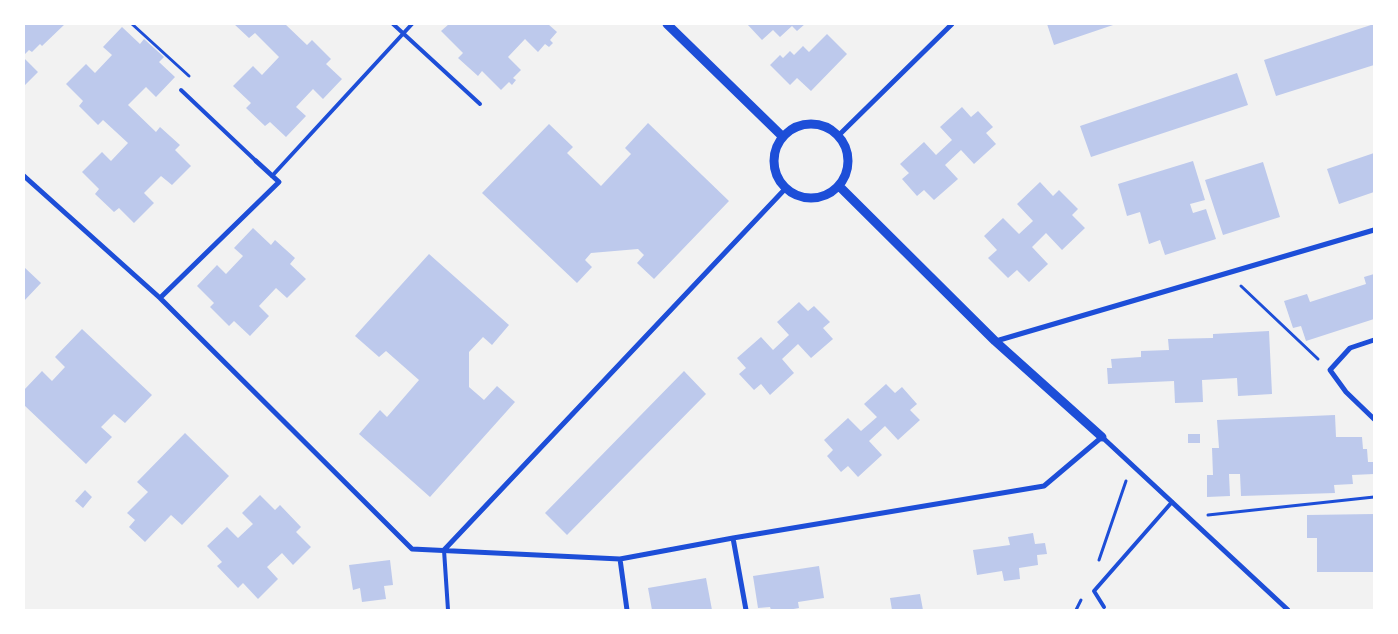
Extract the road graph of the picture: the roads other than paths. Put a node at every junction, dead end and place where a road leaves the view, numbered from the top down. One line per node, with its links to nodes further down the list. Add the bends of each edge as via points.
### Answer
1 (393, 24): 5 (lane)
2 (412, 24): 5 (lane)
3 (666, 24): 9 (street)
4 (952, 24): 8 (street)
5 (404, 33): 7 (lane); 12 (lane)
6 (181, 90): 10 (lane)
7 (480, 104)
8 (838, 136): 9 (street, via 828,128 810,125 792,130); 13 (street, via 844,145 848,166)
9 (783, 137): 14 (street, via 774,158 779,179)
10 (256, 161): 12 (street)
11 (24, 176): 16 (street)
12 (272, 176): 16 (street, via 279,182)
13 (839, 186): 14 (street, via 813,198 798,196); 18 (street)
14 (786, 188): 23 (street)
15 (1374, 230): 18 (street)
16 (160, 298): 23 (street, via 412,549)
17 (1374, 340): 19 (street, via 1350,348 1330,370 1346,392)
18 (994, 341): 20 (street)
19 (1374, 418)
20 (1102, 437): 21 (street); 22 (street, via 1044,486)
21 (1172, 502): 25 (lane, via 1094,591); 29 (street)
22 (734, 538): 24 (street); 28 (street)
23 (444, 550): 24 (street); 26 (lane)
24 (620, 558): 27 (street)
25 (1104, 607)
26 (448, 610)
27 (627, 610)
28 (746, 610)
29 (1288, 610)

